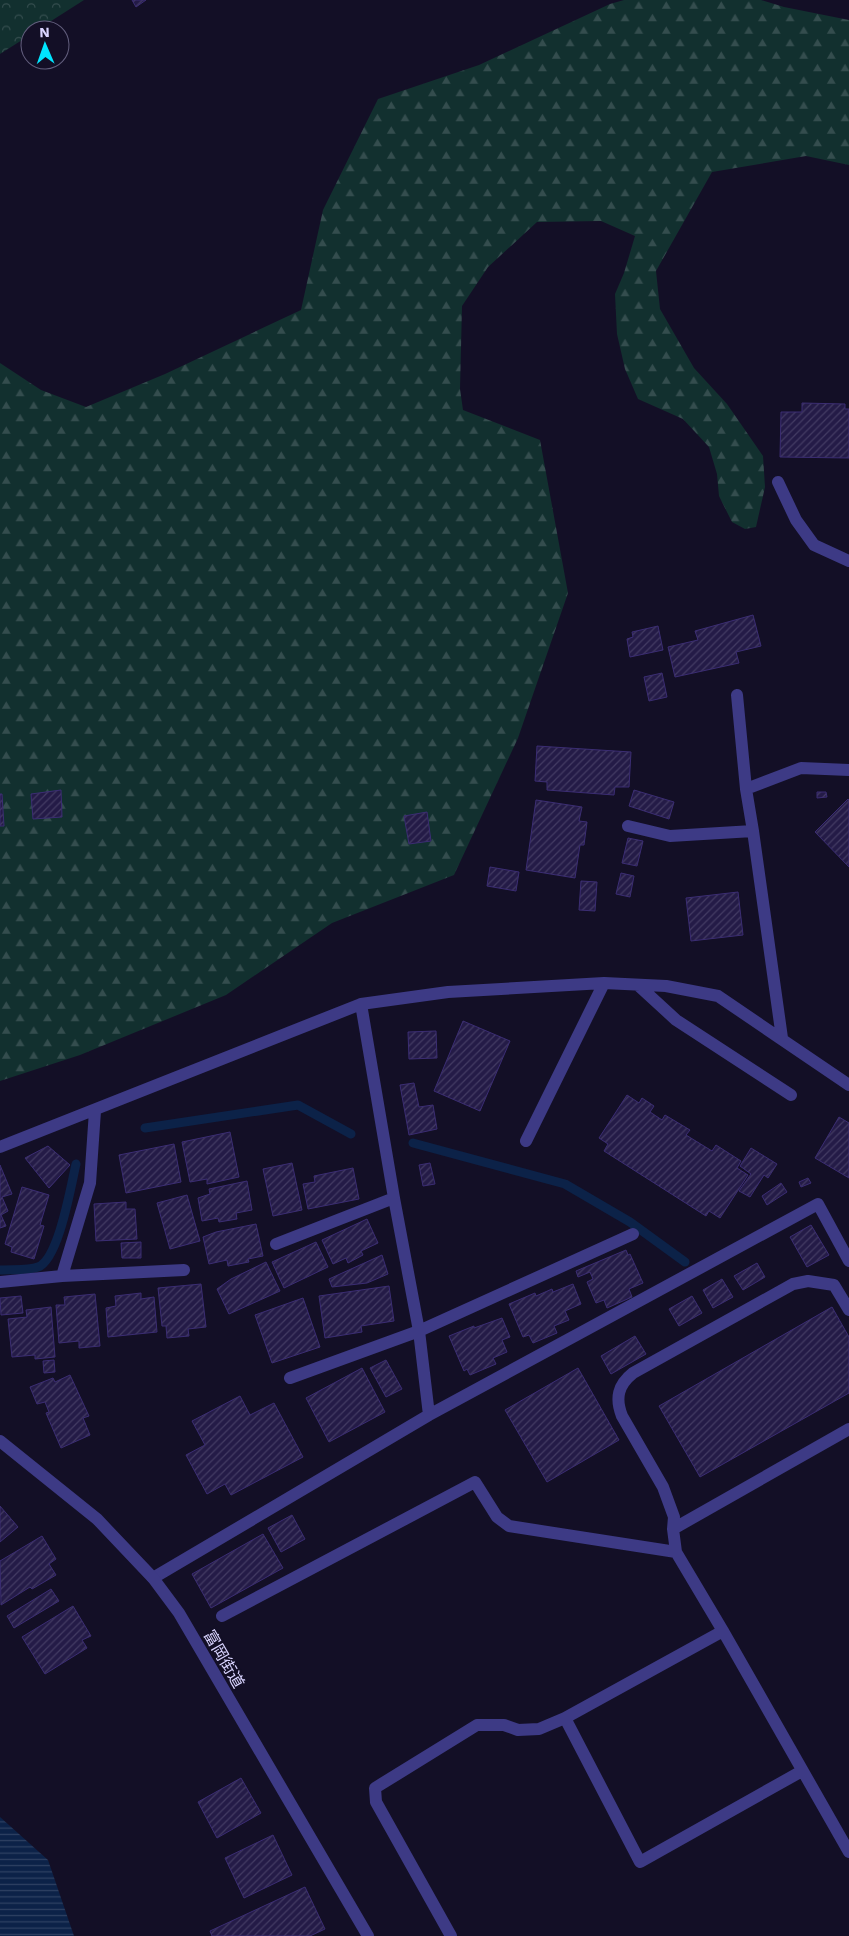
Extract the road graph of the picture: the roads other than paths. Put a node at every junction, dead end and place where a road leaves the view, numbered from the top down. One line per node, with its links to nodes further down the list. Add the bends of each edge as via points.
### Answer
1 (778, 482): 2 (street, via 796,520 814,545)
2 (849, 561)
3 (737, 695): 5 (street)
4 (849, 770): 5 (street, via 801,768)
5 (746, 789): 7 (street)
6 (628, 826): 7 (street, via 670,836)
7 (753, 831): 11 (street)
8 (604, 983): 9 (street); 10 (street, via 448,992); 15 (street)
9 (639, 986): 11 (street, via 666,986 718,996); 13 (street, via 676,1020)
10 (361, 1004): 14 (street); 17 (street)
11 (782, 1038): 12 (street)
12 (847, 1080)
13 (791, 1095)
14 (95, 1111): 16 (street); 22 (street, via 90,1183)
15 (526, 1141)
16 (0, 1148)
17 (394, 1198): 19 (street); 25 (street)
18 (633, 1234): 25 (street)
19 (276, 1244)
20 (849, 1260): 27 (street, via 818,1204)
21 (184, 1270): 22 (street)
22 (62, 1276): 23 (street)
23 (0, 1282)
24 (849, 1310): 30 (street, via 834,1284 808,1281 793,1284 626,1379 617,1404 663,1487 674,1517)
25 (419, 1331): 26 (street); 27 (street)
26 (290, 1378)
27 (429, 1415): 32 (street)
28 (849, 1429): 30 (street)
29 (0, 1441): 32 (street, 富岡街道, via 97,1519)
30 (673, 1529): 31 (street)
31 (676, 1552): 33 (street, via 509,1526 497,1517 475,1482); 34 (street)
32 (153, 1578): 38 (street, 富岡街道, via 179,1613)
33 (222, 1616)
34 (723, 1631): 35 (street); 36 (street)
35 (565, 1718): 36 (street, via 640,1862); 39 (street, via 539,1728 518,1730 504,1725 477,1725 375,1788 376,1802)
36 (802, 1771): 37 (street)
37 (849, 1852)
38 (368, 1936)
39 (452, 1936)

